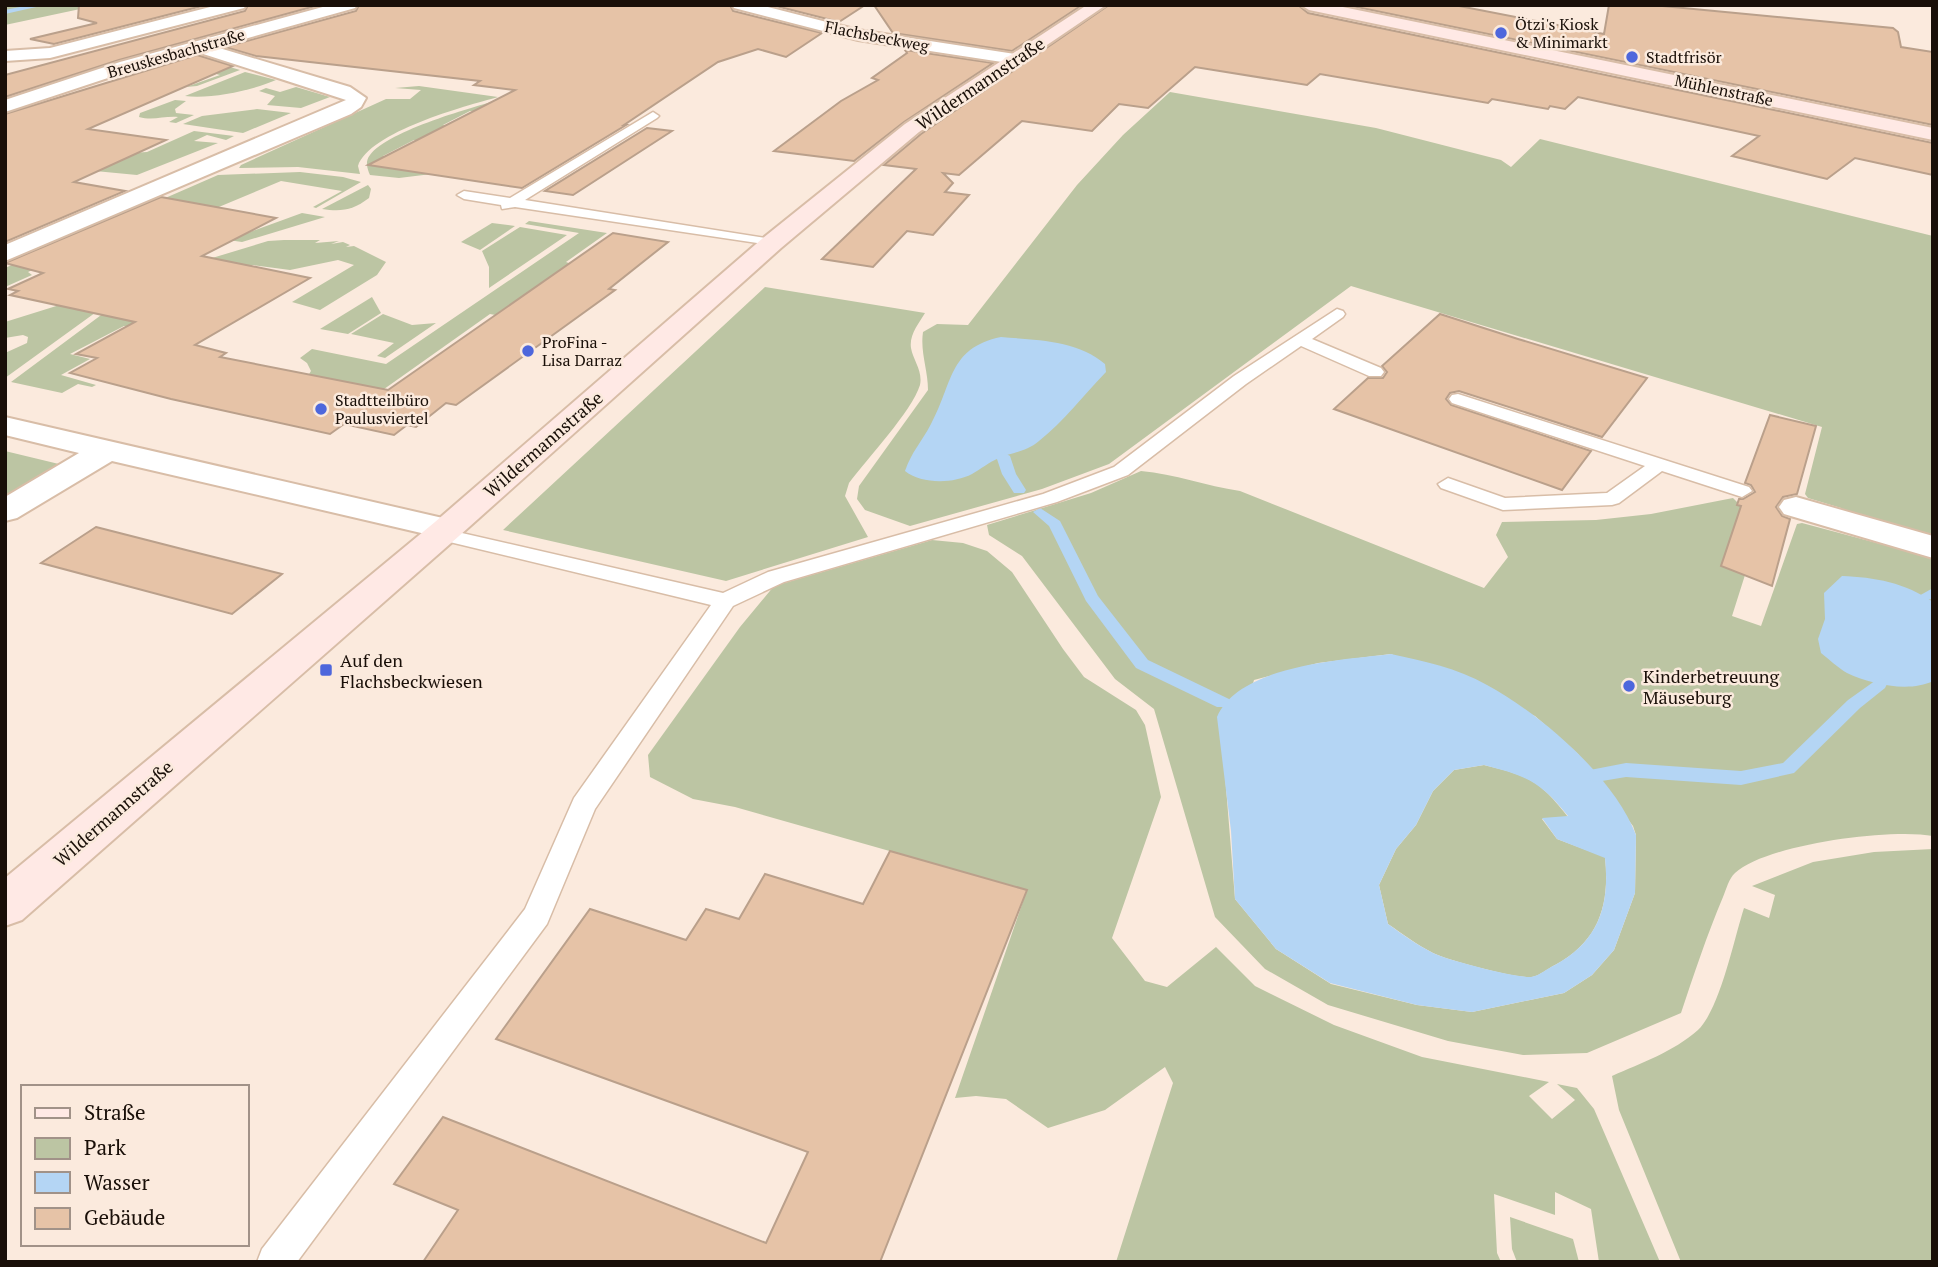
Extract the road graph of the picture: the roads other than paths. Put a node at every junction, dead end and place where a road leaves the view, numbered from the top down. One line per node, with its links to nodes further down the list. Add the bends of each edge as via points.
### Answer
1 (238, 5): 7 (street)
2 (740, 5): 9 (street, Flachsbeckweg, via 858,35)
3 (1098, 5): 9 (street, Wildermannstraße)
4 (1309, 5): 13 (street, Mühlenstraße)
5 (338, 6): 6 (street, Breuskesbachstraße)
6 (195, 46): 10 (street, Breuskesbachstraße); 20 (street, via 356,98 344,110)
7 (50, 52): 8 (street); 10 (street)
8 (5, 56)
9 (1015, 59): 19 (street, Wildermannstraße, via 912,128)
10 (126, 66): 11 (street, Breuskesbachstraße)
11 (5, 106)
12 (653, 116): 15 (lane)
13 (1933, 134)
14 (464, 195): 15 (lane)
15 (512, 203): 16 (lane); 17 (lane)
16 (493, 214)
17 (584, 214): 18 (lane); 19 (lane)
18 (568, 226)
19 (772, 243): 32 (street, Wildermannstraße)
20 (5, 254)
21 (1337, 314): 22 (lane)
22 (1299, 339): 23 (lane); 34 (lane, via 1121,471 1050,498 776,577)
23 (1375, 372)
24 (1458, 399): 27 (lane)
25 (5, 426): 26 (street)
26 (107, 450): 31 (street); 32 (street)
27 (1658, 465): 28 (lane, via 1612,499 1503,504); 29 (lane)
28 (1448, 484)
29 (1742, 491)
30 (1796, 507): 33 (street)
31 (5, 511)
32 (443, 531): 34 (lane); 35 (street, Wildermannstraße)
33 (1933, 547)
34 (724, 601): 36 (lane, via 583,805 537,916)
35 (5, 906)
36 (275, 1262)

